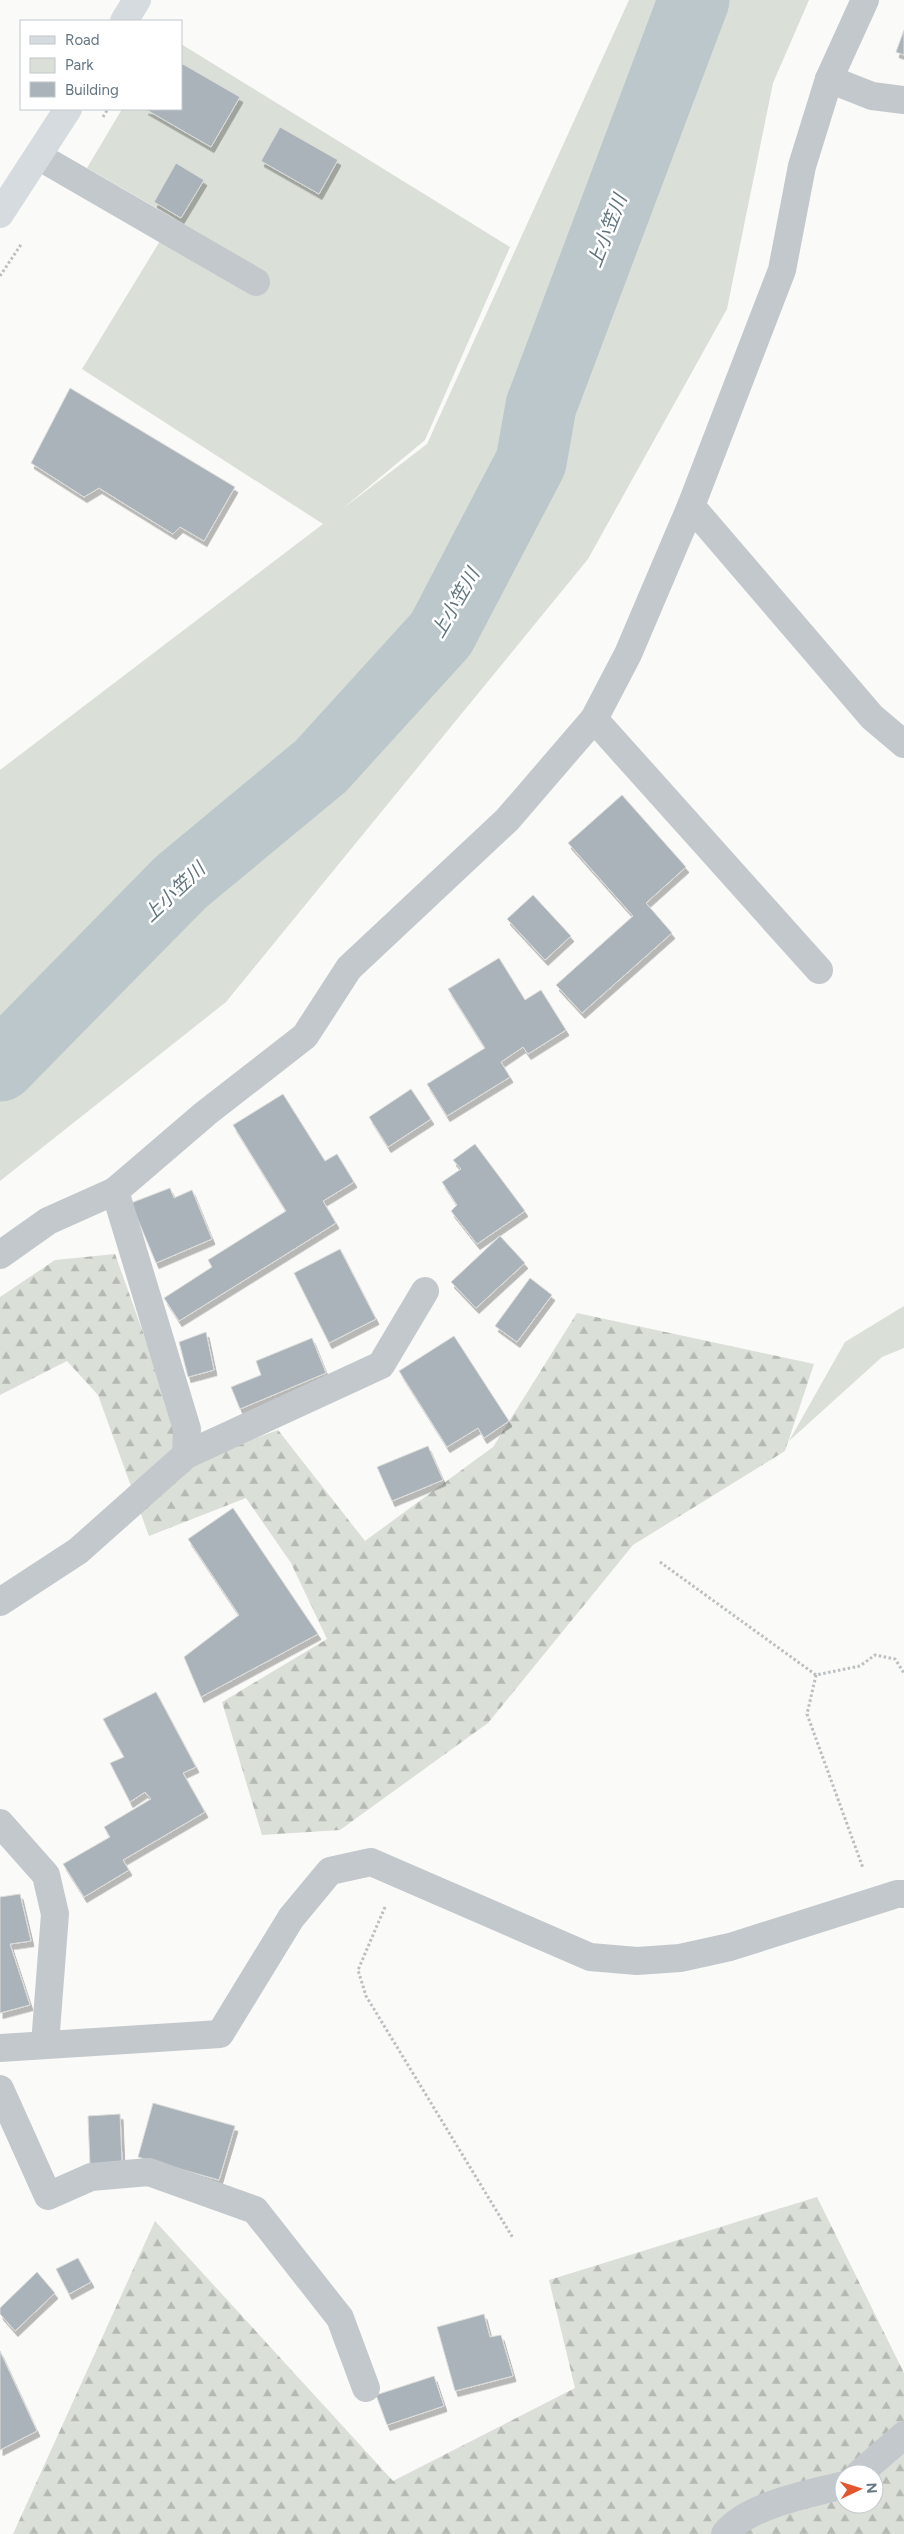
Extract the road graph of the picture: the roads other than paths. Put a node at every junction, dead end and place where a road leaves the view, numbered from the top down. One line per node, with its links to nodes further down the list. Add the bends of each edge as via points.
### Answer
1 (137, 0): 3 (main road)
2 (865, 0): 4 (street)
3 (125, 20)
4 (829, 79): 5 (street, via 872,96); 10 (street, via 802,166 782,270)
5 (904, 100)
6 (67, 110): 7 (main road)
7 (38, 156): 8 (main road); 9 (street)
8 (0, 214)
9 (256, 282)
10 (691, 506): 11 (street); 12 (street, via 628,654)
11 (872, 717): 13 (street); 14 (street)
12 (594, 719): 15 (street); 16 (street, via 507,820 349,968 305,1036 206,1113)
13 (904, 744)
14 (904, 764)
15 (819, 970)
16 (115, 1191): 17 (street, via 48,1221); 19 (street, via 187,1430)
17 (0, 1255)
18 (425, 1291): 19 (street, via 381,1365)
19 (186, 1455): 20 (street, via 78,1551)
20 (0, 1602)
21 (0, 1823): 23 (street, via 46,1875 55,1914)
22 (904, 1894): 23 (street, via 730,1947 680,1958 637,1961 590,1957 371,1862 330,1871 290,1918 220,2034)
23 (45, 2044): 24 (street)
24 (0, 2048)
25 (0, 2089): 26 (street, via 48,2196 90,2177 149,2172 255,2210 340,2318)
26 (366, 2388)
27 (904, 2435): 28 (street)
28 (871, 2464)
29 (834, 2487): 30 (street, via 783,2500 732,2524)
30 (725, 2534)

